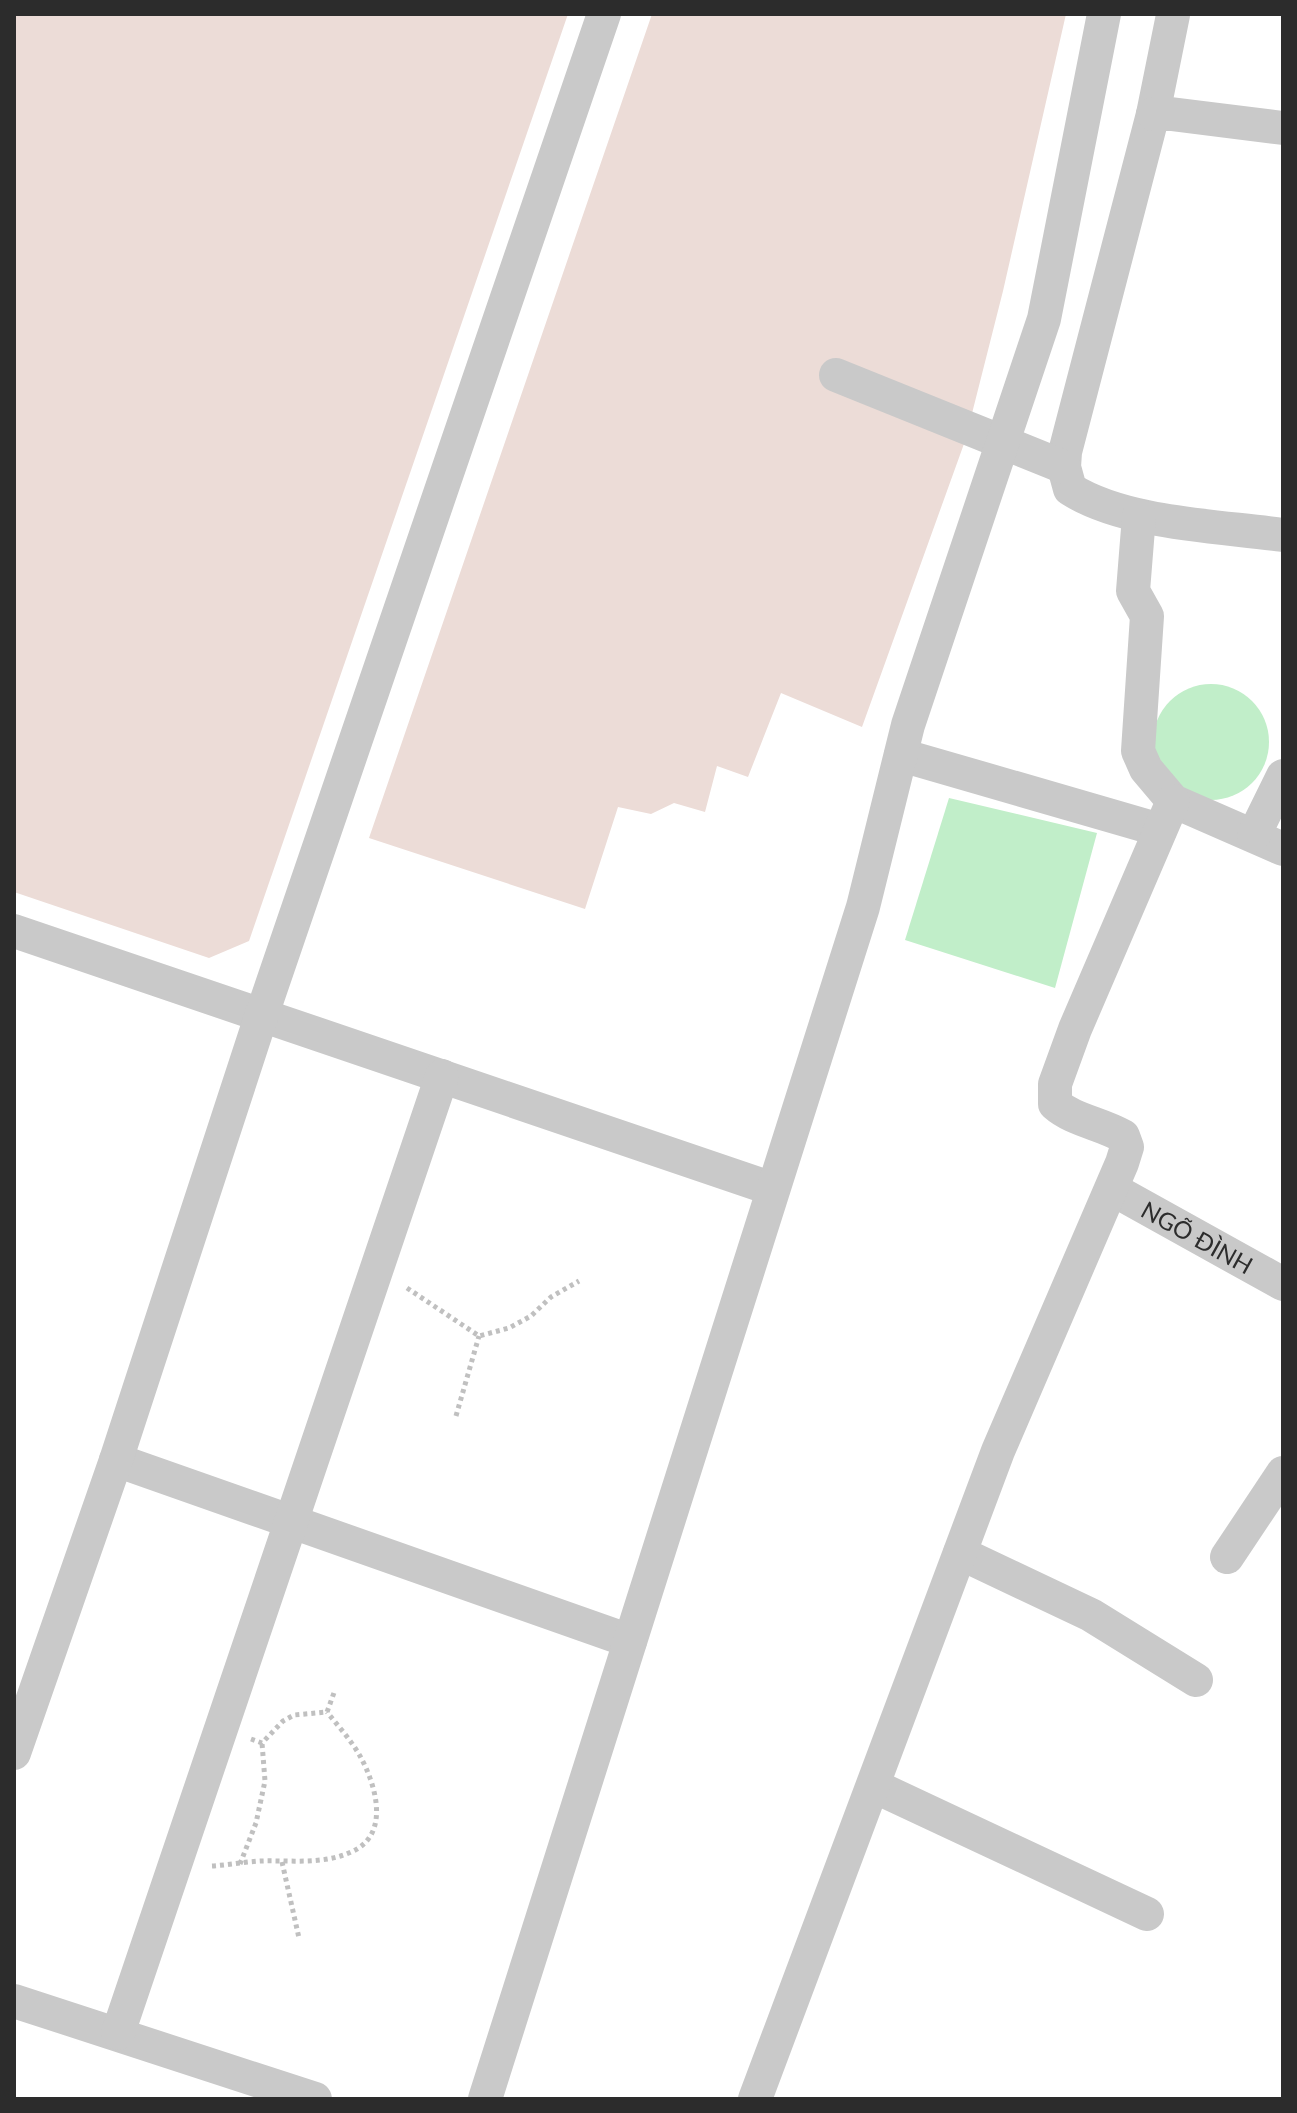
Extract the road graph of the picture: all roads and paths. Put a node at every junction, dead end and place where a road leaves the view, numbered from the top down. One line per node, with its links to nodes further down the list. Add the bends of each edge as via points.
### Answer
1 (604, 14): 16 (street)
2 (1104, 14): 7 (street, via 1044,319)
3 (1173, 15): 4 (street)
4 (1153, 114): 5 (street); 8 (street)
5 (1283, 128)
6 (836, 375): 7 (street)
7 (1003, 442): 8 (street); 11 (street)
8 (1064, 467): 9 (street, via 1070,489)
9 (1139, 516): 10 (street); 13 (street, via 1133,591 1147,616 1138,751)
10 (1283, 535)
11 (901, 755): 13 (street); 18 (street, via 863,907)
12 (1283, 776): 14 (street)
13 (1166, 816): 14 (street); 19 (street, via 1055,1084 1055,1104 1067,1115 1123,1136 1127,1147)
14 (1269, 842)
15 (14, 931): 16 (street)
16 (262, 1015): 17 (street); 25 (street)
17 (442, 1076): 18 (street); 27 (street)
18 (773, 1189): 30 (street)
19 (1112, 1189): 21 (street, NGÕ ĐÌNH); 28 (street, via 998,1451)
20 (579, 1281): 23 (path, via 531,1316)
21 (1283, 1284)
22 (402, 1286): 23 (path)
23 (479, 1336): 24 (path)
24 (456, 1416)
25 (116, 1460): 27 (street); 36 (street)
26 (1283, 1473): 29 (street)
27 (291, 1521): 30 (street); 44 (street)
28 (960, 1553): 31 (street, via 1091,1615); 37 (street)
29 (1227, 1557)
30 (630, 1641): 46 (street)
31 (1196, 1680)
32 (335, 1690): 33 (path)
33 (327, 1712): 35 (path, via 294,1715); 38 (path, via 361,1758 379,1816 363,1846 349,1853)
34 (239, 1735): 35 (path)
35 (262, 1743): 39 (path, via 265,1781)
36 (14, 1753)
37 (874, 1786): 41 (street); 47 (street)
38 (282, 1862): 39 (path); 42 (path)
39 (240, 1864): 40 (path)
40 (210, 1866)
41 (1147, 1914)
42 (299, 1938)
43 (14, 2001): 44 (street)
44 (118, 2033): 45 (street)
45 (315, 2099)
46 (485, 2099)
47 (755, 2099)

